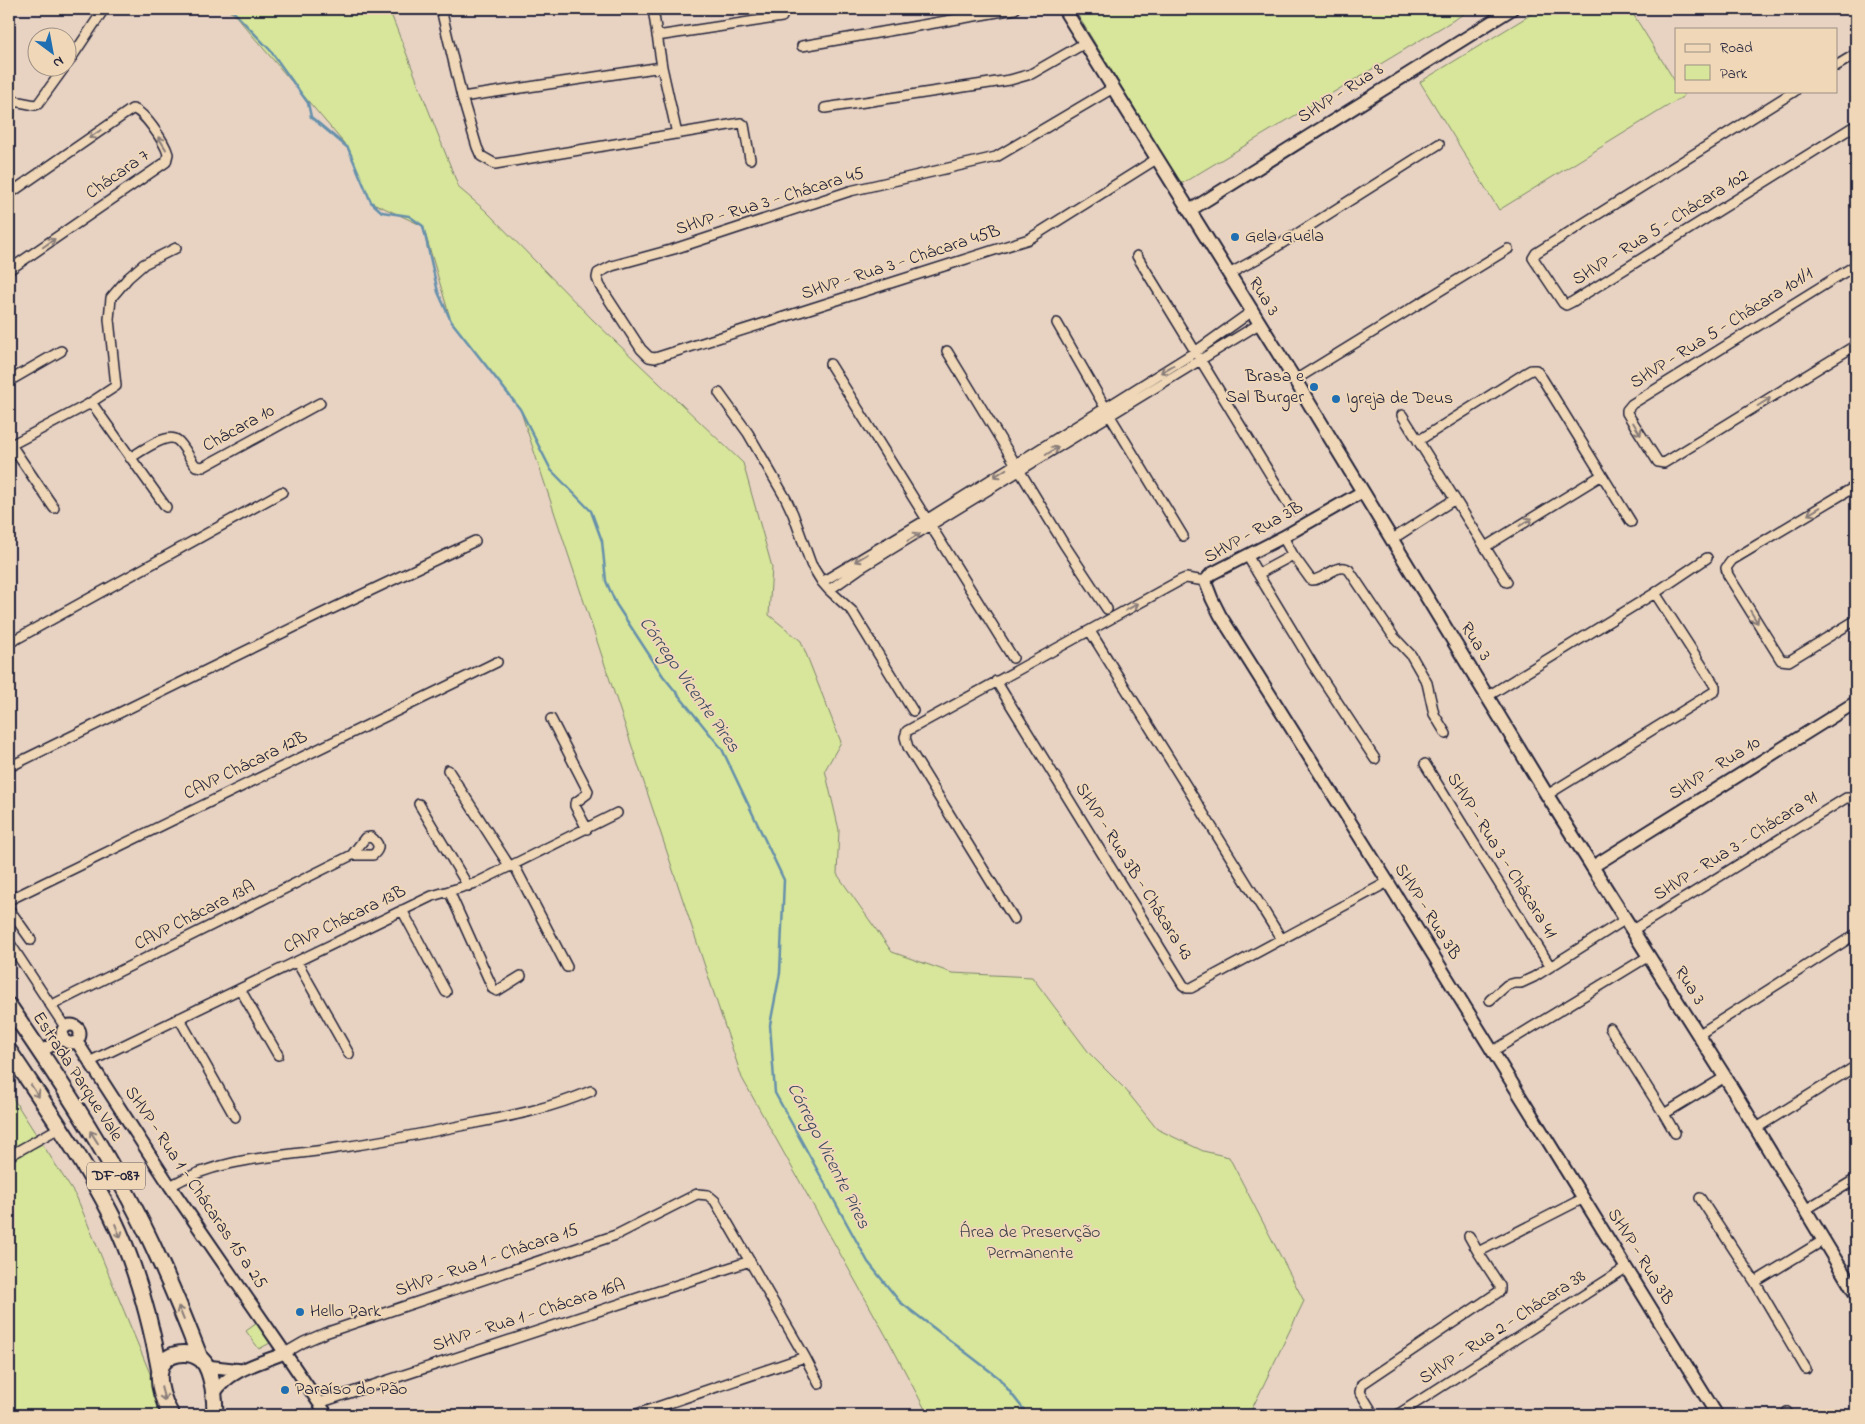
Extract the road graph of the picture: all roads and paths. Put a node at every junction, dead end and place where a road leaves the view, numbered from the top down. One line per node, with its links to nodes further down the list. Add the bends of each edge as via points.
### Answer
1 (104, 9): 11 (street)
2 (441, 9): 18 (street)
3 (653, 9): 8 (street)
4 (1015, 9): 10 (street)
5 (1064, 9): 9 (main road, Rua 3)
6 (1512, 9): 27 (street, SHVP - Rua 8)
7 (782, 17): 8 (street)
8 (657, 36): 14 (street)
9 (1085, 43): 16 (main road, Rua 3); 20 (street, via 1031,74 1010,80)
10 (802, 46)
11 (78, 48)
12 (1856, 54): 13 (street)
13 (1838, 65)
14 (662, 67): 18 (street); 22 (street)
15 (57, 78): 19 (street, via 38,104)
16 (1113, 88): 25 (main road, Rua 3); 40 (street, SHVP - Rua 3 - Chácara 45, via 996,157 850,191 603,270 597,278 600,286)
17 (1793, 92): 21 (street, SHVP - Rua 5 - Chácara 102, via 1534,255 1536,264 1563,303 1572,302)
18 (462, 97): 22 (street, via 481,156 495,164)
19 (9, 100)
20 (825, 108)
21 (1856, 125)
22 (677, 134): 24 (street, via 742,123)
23 (1439, 144): 33 (street, via 1262,256)
24 (750, 158)
25 (1158, 158): 27 (main road, Rua 3); 40 (street, SHVP - Rua 3 - Chácara 45B, via 1036,235 1017,243 655,358)
26 (9, 194): 32 (street, Chácara 7, one-way to 26, via 166,162 166,149 143,114 132,109)
27 (1189, 211): 33 (main road, Rua 3)
28 (176, 248): 50 (street, via 144,264 111,298 109,319 116,386)
29 (1508, 248): 46 (street)
30 (1137, 256): 43 (street)
31 (1856, 265): 38 (street, SHVP - Rua 5 - Chácara 101/1, one-way to 38, via 1632,404 1627,413 1658,462 1664,463)
32 (9, 270)
33 (1228, 274): 34 (main road, Rua 3)
34 (1252, 312): 36 (main road, Rua 3); 37 (street)
35 (1057, 324): 51 (street)
36 (1259, 324): 39 (street); 46 (main road, Rua 3)
37 (1218, 336): 39 (street); 43 (street)
38 (1856, 344)
39 (1224, 346): 44 (street)
40 (641, 349)
41 (61, 351): 47 (street)
42 (947, 351): 57 (street)
43 (1195, 352): 44 (street); 51 (street, one-way to 51)
44 (1199, 361): 53 (street); 65 (street)
45 (830, 364): 67 (street)
46 (1295, 380): 61 (main road, Rua 3)
47 (9, 381)
48 (719, 393): 78 (street, via 748,433 786,499 811,564)
49 (320, 403): 56 (street, Chácara 10, via 203,467 196,466 178,440 172,437 156,442)
50 (89, 405): 55 (street); 56 (street)
51 (1105, 406): 53 (street); 57 (street)
52 (1402, 415): 54 (street)
53 (1110, 416): 57 (street, one-way to 53); 68 (street)
54 (1418, 441): 58 (street, via 1524,374 1536,370); 62 (street)
55 (10, 446): 64 (street)
56 (130, 458): 63 (street)
57 (1018, 467): 67 (street); 82 (street)
58 (1602, 475): 66 (street); 72 (street, one-way to 58)
59 (1856, 486): 83 (street, one-way to 83, via 1732,560 1726,568 1781,660 1789,661)
60 (282, 492): 85 (street)
61 (1362, 492): 69 (street, SHVP - Rua 3B); 70 (main road, Rua 3)
62 (1455, 499): 70 (street); 72 (street)
63 (166, 507)
64 (54, 508)
65 (1292, 510)
66 (1631, 522)
67 (928, 523): 78 (street, one-way to 78); 80 (street, one-way to 67); 86 (street)
68 (1184, 536)
69 (1283, 537): 73 (street, SHVP - Rua 3B); 74 (street)
70 (1391, 540): 89 (main road, Rua 3)
71 (475, 541): 96 (street)
72 (1484, 547): 79 (street)
73 (1247, 555): 76 (street); 77 (street, SHVP - Rua 3B)
74 (1293, 555): 76 (street); 93 (street, via 1309,578 1314,580 1340,567 1349,570 1394,636 1411,655 1427,683 1434,714)
75 (1707, 558): 81 (street)
76 (1258, 574): 94 (street)
77 (1205, 580): 84 (street, one-way to 77, via 1181,580); 106 (street, SHVP - Rua 3B, via 1220,615)
78 (822, 582): 80 (street)
79 (1508, 582)
80 (829, 590): 91 (street, via 852,611)
81 (1655, 593): 89 (street); 98 (street, via 1715,686 1715,691)
82 (1107, 609)
83 (1856, 620)
84 (1090, 631): 88 (street); 117 (street)
85 (9, 643)
86 (1013, 658)
87 (497, 662): 109 (street, CAVP Chácara 12B)
88 (996, 681): 112 (street, via 910,728 904,737); 117 (street, SHVP - Rua 3B - Chácara 43, via 1183,985 1191,988)
89 (1488, 696): 98 (main road, Rua 3)
90 (1856, 702): 105 (street, SHVP - Rua 10)
91 (913, 711)
92 (551, 719): 102 (street, via 588,791 574,806)
93 (1446, 734)
94 (1375, 759)
95 (1424, 764): 121 (street, SHVP - Rua 3 - Chácara 41)
96 (9, 767)
97 (448, 770): 104 (street)
98 (1547, 795): 105 (main road, Rua 3)
99 (1856, 803): 114 (street, SHVP - Rua 3 - Chácara 91, via 1846,798)
100 (420, 804): 107 (street)
101 (617, 813): 102 (street, CAVP Chácara 13B)
102 (587, 829): 104 (street, CAVP Chácara 13B)
103 (352, 855): 127 (street, CAVP Chácara 13A)
104 (512, 866): 107 (street, CAVP Chácara 13B); 122 (street)
105 (1592, 866): 113 (main road, Rua 3)
106 (1388, 882): 117 (street, SHVP - Rua 3B - Chácara 43); 136 (street, SHVP - Rua 3B)
107 (468, 886): 108 (street, CAVP Chácara 13B)
108 (449, 891): 111 (street, CAVP Chácara 13B); 123 (street, via 491,987 497,991)
109 (9, 900)
110 (9, 909): 116 (street)
111 (402, 910): 120 (street, CAVP Chácara 13B); 125 (street)
112 (1014, 919)
113 (1626, 919): 114 (main road, Rua 3); 121 (street, SHVP - Rua 3 - Chácara 41)
114 (1634, 930): 119 (main road, Rua 3)
115 (1856, 934): 132 (street)
116 (31, 940)
117 (1282, 940)
118 (9, 942): 127 (street)
119 (1649, 956): 132 (main road, Rua 3); 136 (street)
120 (297, 962): 124 (street, CAVP Chácara 13B); 138 (street)
121 (1550, 966): 126 (street, SHVP - Rua 3 - Chácara 41, via 1525,982 1507,985)
122 (567, 967)
123 (521, 976)
124 (240, 989): 129 (street, CAVP Chácara 13B); 139 (street)
125 (446, 992)
126 (1490, 1000)
127 (52, 1005): 130 (street)
128 (9, 1006): 137 (main road, Estrada Parque Vale / DF-087)
129 (179, 1018): 140 (street, CAVP Chácara 13B); 145 (street)
130 (65, 1027): 133 (street, via 61,1032); 134 (street, via 73,1025 79,1030)
131 (1610, 1028): 144 (street)
132 (1698, 1035): 142 (main road, Rua 3)
133 (62, 1039): 134 (street, via 69,1044); 137 (street)
134 (77, 1042): 140 (street, SHVP - Rua 1 - Chácaras 15 a 25)
135 (9, 1051): 146 (main road, DF-087, one-way to 146)
136 (1493, 1051): 152 (street, SHVP - Rua 3B)
137 (40, 1052): 164 (main road, Estrada Parque Vale / DF-087, one-way to 137, via 158,1256 110,1163)
138 (349, 1054)
139 (278, 1055)
140 (89, 1062): 151 (street, SHVP - Rua 1 - Chácaras 15 a 25)
141 (1856, 1066): 147 (street)
142 (1725, 1077): 144 (street); 147 (main road, Rua 3)
143 (591, 1091): 151 (street, via 563,1103 524,1113 417,1135 229,1165 192,1174)
144 (1664, 1114): 148 (street)
145 (235, 1117)
146 (59, 1128): 149 (street); 167 (main road, DF-087, one-way to 167, via 115,1223 141,1289)
147 (1755, 1129): 154 (main road, Rua 3)
148 (1675, 1133)
149 (9, 1156)
150 (1856, 1179): 154 (street)
151 (170, 1186): 162 (street, SHVP - Rua 1 - Chácaras 15 a 25)
152 (1584, 1198): 157 (street); 159 (street, SHVP - Rua 3B)
153 (1700, 1198): 160 (street)
154 (1805, 1210): 156 (main road, Rua 3)
155 (1468, 1236): 157 (street, SHVP - Rua 2 - Chácara 38)
156 (1824, 1240): 160 (street); 161 (main road, Rua 3)
157 (1478, 1252): 175 (street, SHVP - Rua 2 - Chácara 38, via 1500,1291 1362,1384 1360,1392)
158 (750, 1261): 162 (street, SHVP - Rua 1 - Chácara 15, via 715,1201 708,1195 698,1194 616,1235 326,1333); 163 (street); 170 (street, SHVP - Rua 1 - Chácara 16A)
159 (1626, 1268): 176 (street, SHVP - Rua 2 - Chácara 38); 177 (street, SHVP - Rua 3B)
160 (1755, 1282): 165 (street)
161 (1856, 1294)
162 (285, 1353): 166 (street); 170 (street, SHVP - Rua 1 - Chácaras 15 a 25)
163 (805, 1357): 168 (street); 174 (street)
164 (203, 1362): 166 (street); 167 (main road, via 188,1354 174,1355); 169 (main road, DF-087)
165 (1806, 1369)
166 (244, 1370): 169 (street, via 224,1381)
167 (160, 1372): 171 (main road, DF-087, one-way to 171, via 162,1394)
168 (819, 1384)
169 (214, 1394): 172 (main road, DF-087)
170 (320, 1403): 173 (street, SHVP - Rua 1 - Chácaras 15 a 25)
171 (171, 1415)
172 (214, 1415)
173 (327, 1415)
174 (634, 1415)
175 (1374, 1415)
176 (1397, 1415)
177 (1717, 1415)

